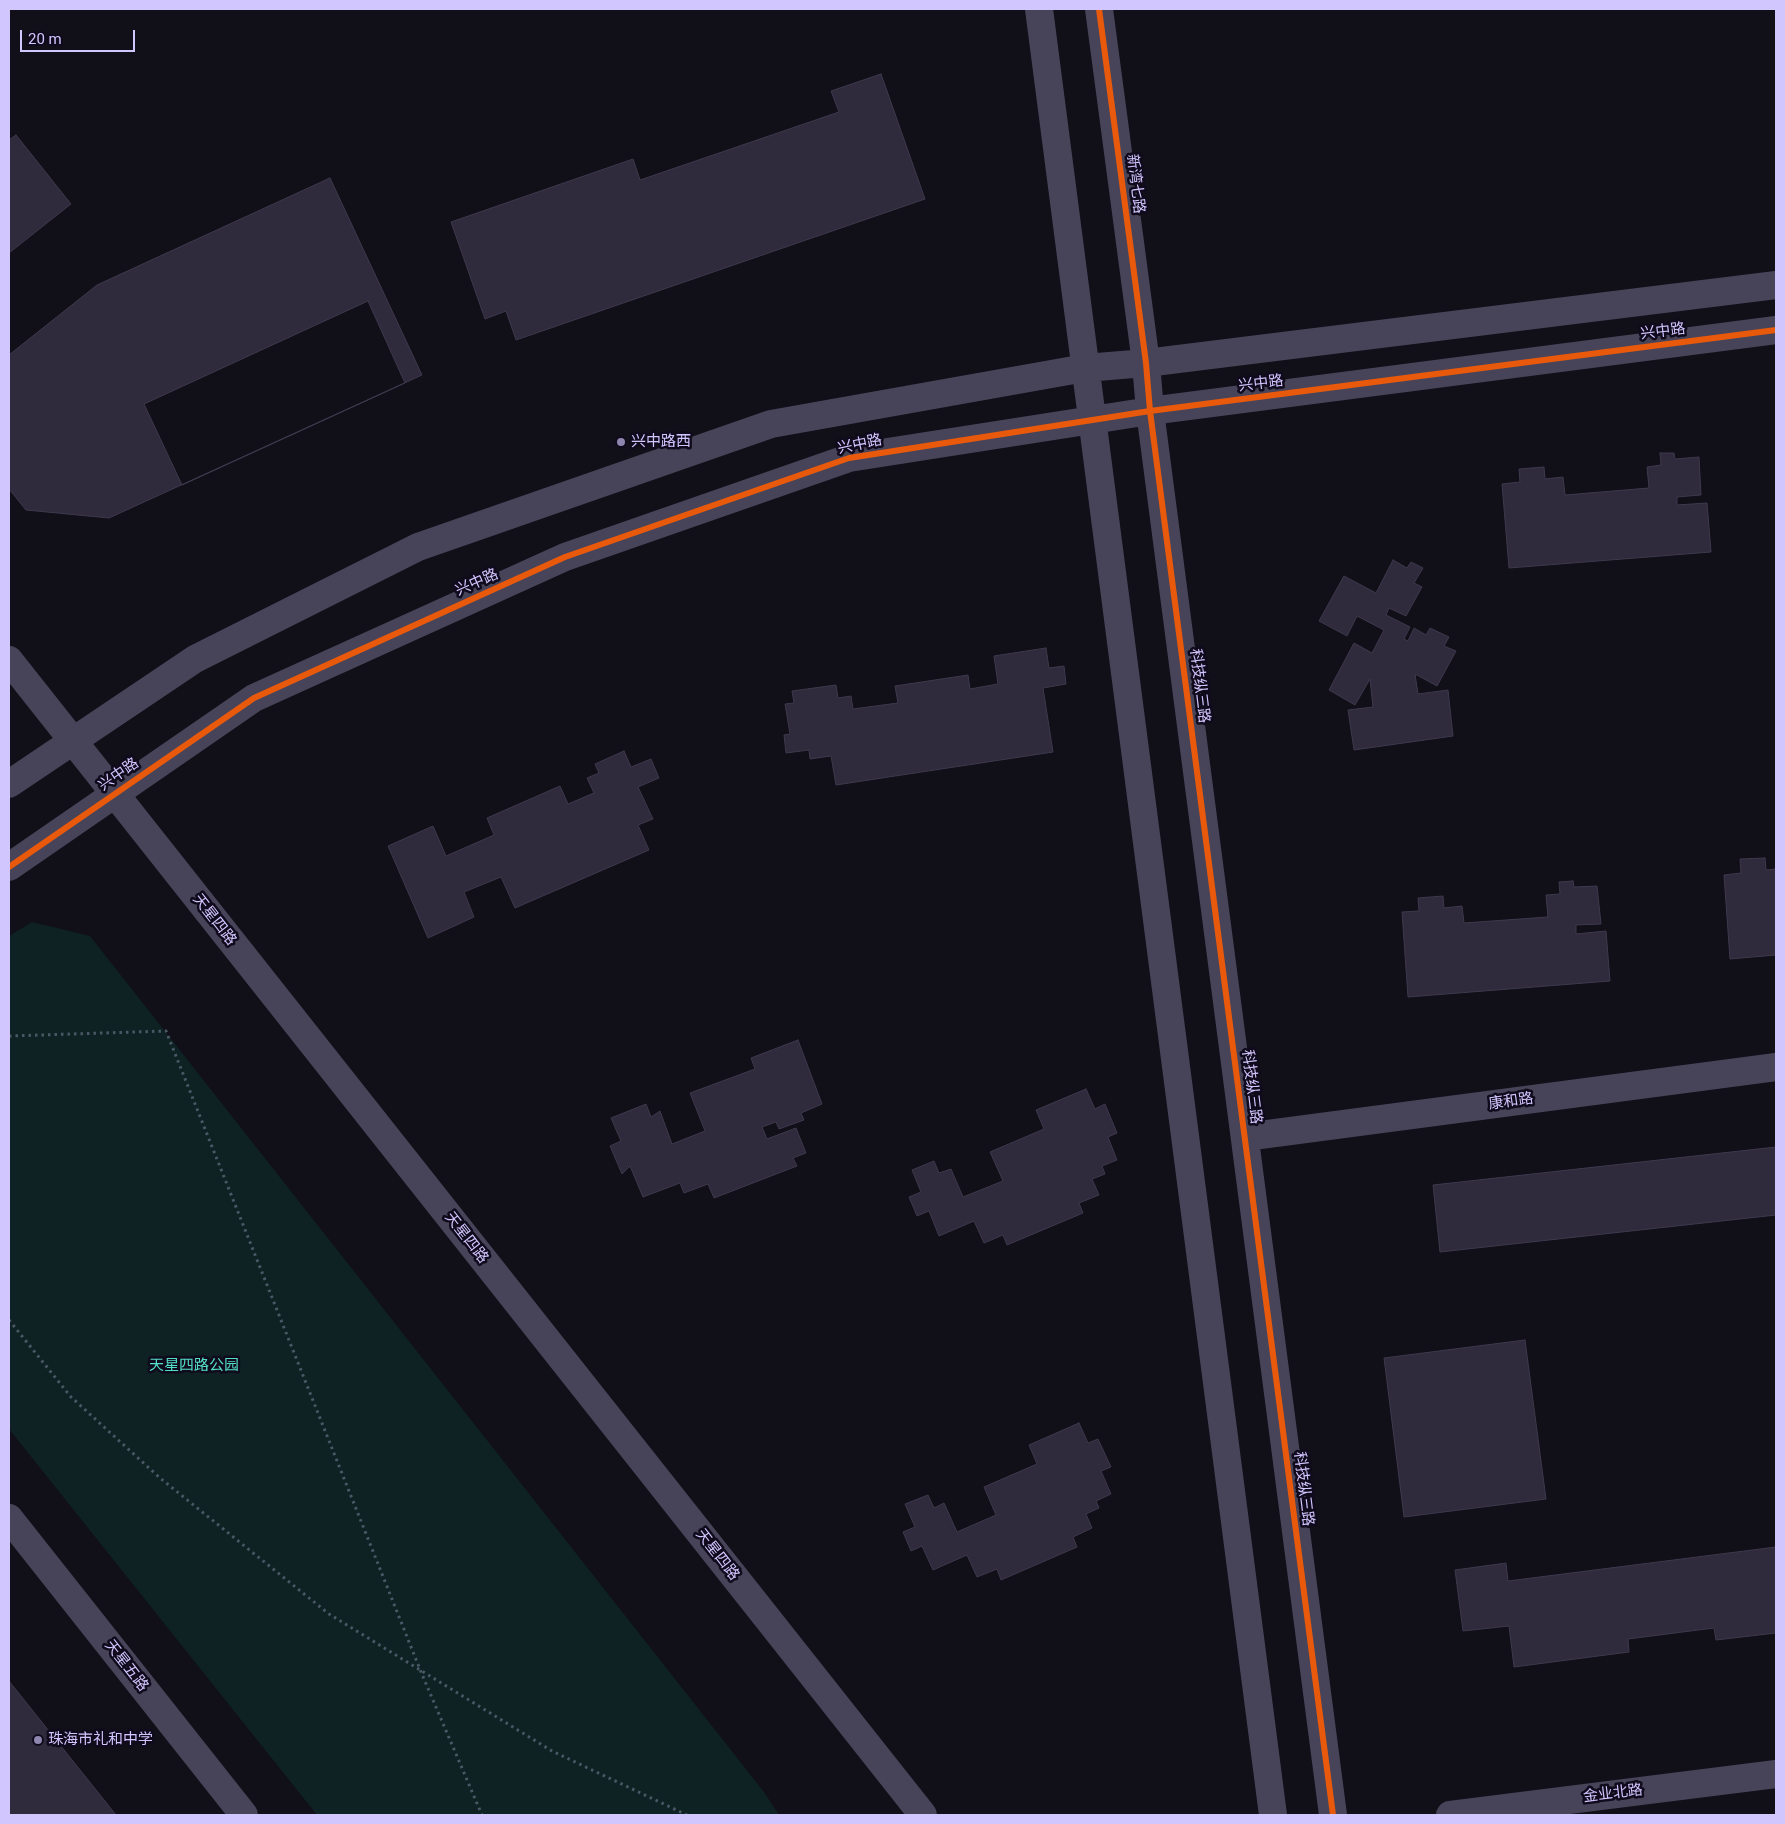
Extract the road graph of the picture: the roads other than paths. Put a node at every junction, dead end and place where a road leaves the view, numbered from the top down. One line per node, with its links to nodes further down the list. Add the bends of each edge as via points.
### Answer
1 (1039, 9): 6 (street)
2 (1099, 9): 5 (street, 新湾七路)
3 (1776, 285): 5 (street)
4 (1776, 330): 7 (street, 兴中路)
5 (1146, 362): 6 (street); 7 (street, 科技纵三路)
6 (1085, 368): 8 (street); 10 (street, via 771,424 418,547 195,659)
7 (1150, 411): 8 (street, 兴中路); 15 (street, 科技纵三路)
8 (1092, 420): 12 (street, 兴中路, via 848,458 565,557 254,698); 20 (street)
9 (9, 660): 10 (street, 天星四路)
10 (72, 742): 11 (street); 12 (street, 天星四路)
11 (9, 784)
12 (114, 794): 13 (street, 兴中路); 19 (street, 天星四路)
13 (9, 867)
14 (1776, 1066): 15 (street, 康和路)
15 (1245, 1138): 21 (street, 科技纵三路)
16 (9, 1518): 18 (street, 天星五路)
17 (1776, 1774): 22 (street, 金业北路)
18 (244, 1815)
19 (923, 1815)
20 (1273, 1815)
21 (1333, 1815)
22 (1450, 1815)

